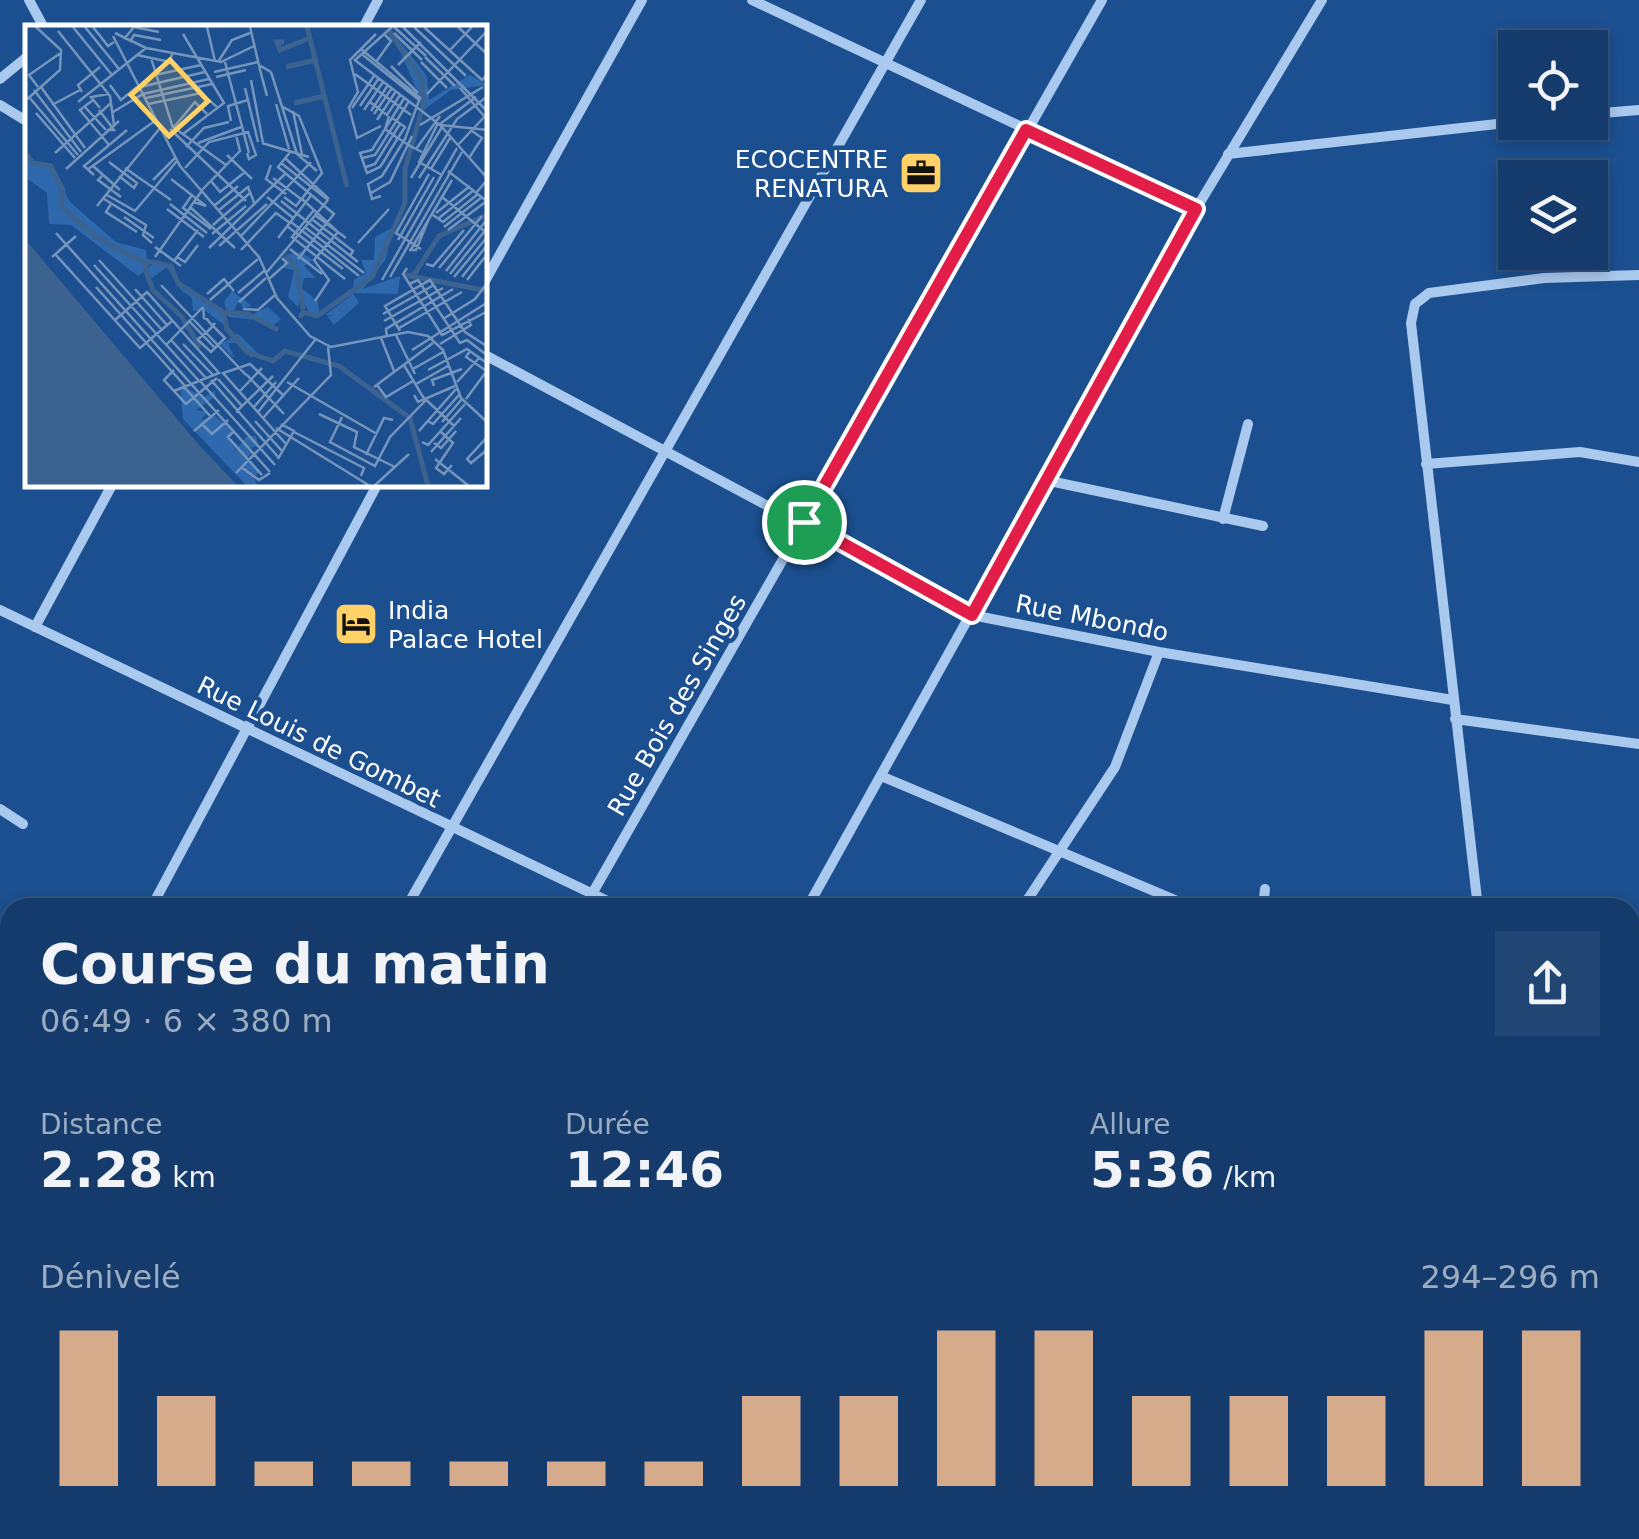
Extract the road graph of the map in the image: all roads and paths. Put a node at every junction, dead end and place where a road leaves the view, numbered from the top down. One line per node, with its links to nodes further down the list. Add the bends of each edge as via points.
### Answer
1 (29, 0): 8 (street)
2 (378, 0): 9 (street)
3 (642, 0): 22 (street)
4 (752, 0): 11 (street)
5 (920, 0): 11 (street)
6 (1102, 0): 18 (street, Rue Bois des Singes)
7 (1322, 0): 19 (street)
8 (42, 25)
9 (365, 25)
10 (25, 58): 12 (street)
11 (886, 62): 18 (street); 25 (street)
12 (0, 79)
13 (0, 105): 16 (street)
14 (1639, 110): 15 (street)
15 (1608, 113)
16 (25, 120)
17 (1498, 124): 19 (street)
18 (1026, 130): 20 (street); 32 (street, Rue Bois des Singes)
19 (1228, 154): 20 (street)
20 (1196, 209): 28 (street)
21 (1639, 275): 27 (street, via 1544,278 1429,293 1415,304 1410,322)
22 (488, 277)
23 (488, 357): 25 (street, Rue Mbondo)
24 (1248, 424): 31 (street)
25 (665, 448): 32 (street, Rue Mbondo); 45 (street)
26 (1639, 462): 27 (street, via 1580,452)
27 (1426, 464): 38 (street)
28 (1046, 480): 31 (street); 35 (street)
29 (110, 488): 36 (street)
30 (376, 488): 40 (street)
31 (1223, 519): 33 (street)
32 (804, 522): 35 (street, Rue Mbondo); 48 (street, Rue Bois des Singes)
33 (1263, 526)
34 (0, 610): 36 (street, Rue Louis de Gombet)
35 (972, 615): 37 (street, Rue Mbondo); 42 (street)
36 (34, 627): 40 (street, Rue Louis de Gombet)
37 (1159, 652): 38 (street, Rue Mbondo); 46 (street, via 1114,767)
38 (1453, 700): 39 (street)
39 (1455, 719): 41 (street); 57 (street)
40 (244, 728): 45 (street, Rue Louis de Gombet); 49 (street)
41 (1639, 744)
42 (881, 776): 46 (street); 53 (street)
43 (0, 809): 44 (street)
44 (24, 824)
45 (451, 827): 48 (street, Rue Louis de Gombet); 50 (street)
46 (1062, 851): 54 (street); 55 (street)
47 (1265, 889): 56 (street)
48 (592, 893): 51 (street, Rue Bois des Singes); 52 (street, Rue Louis de Gombet)
49 (156, 898)
50 (412, 898)
51 (589, 898)
52 (602, 898)
53 (813, 898)
54 (1029, 898)
55 (1171, 898)
56 (1265, 898)
57 (1477, 898)

